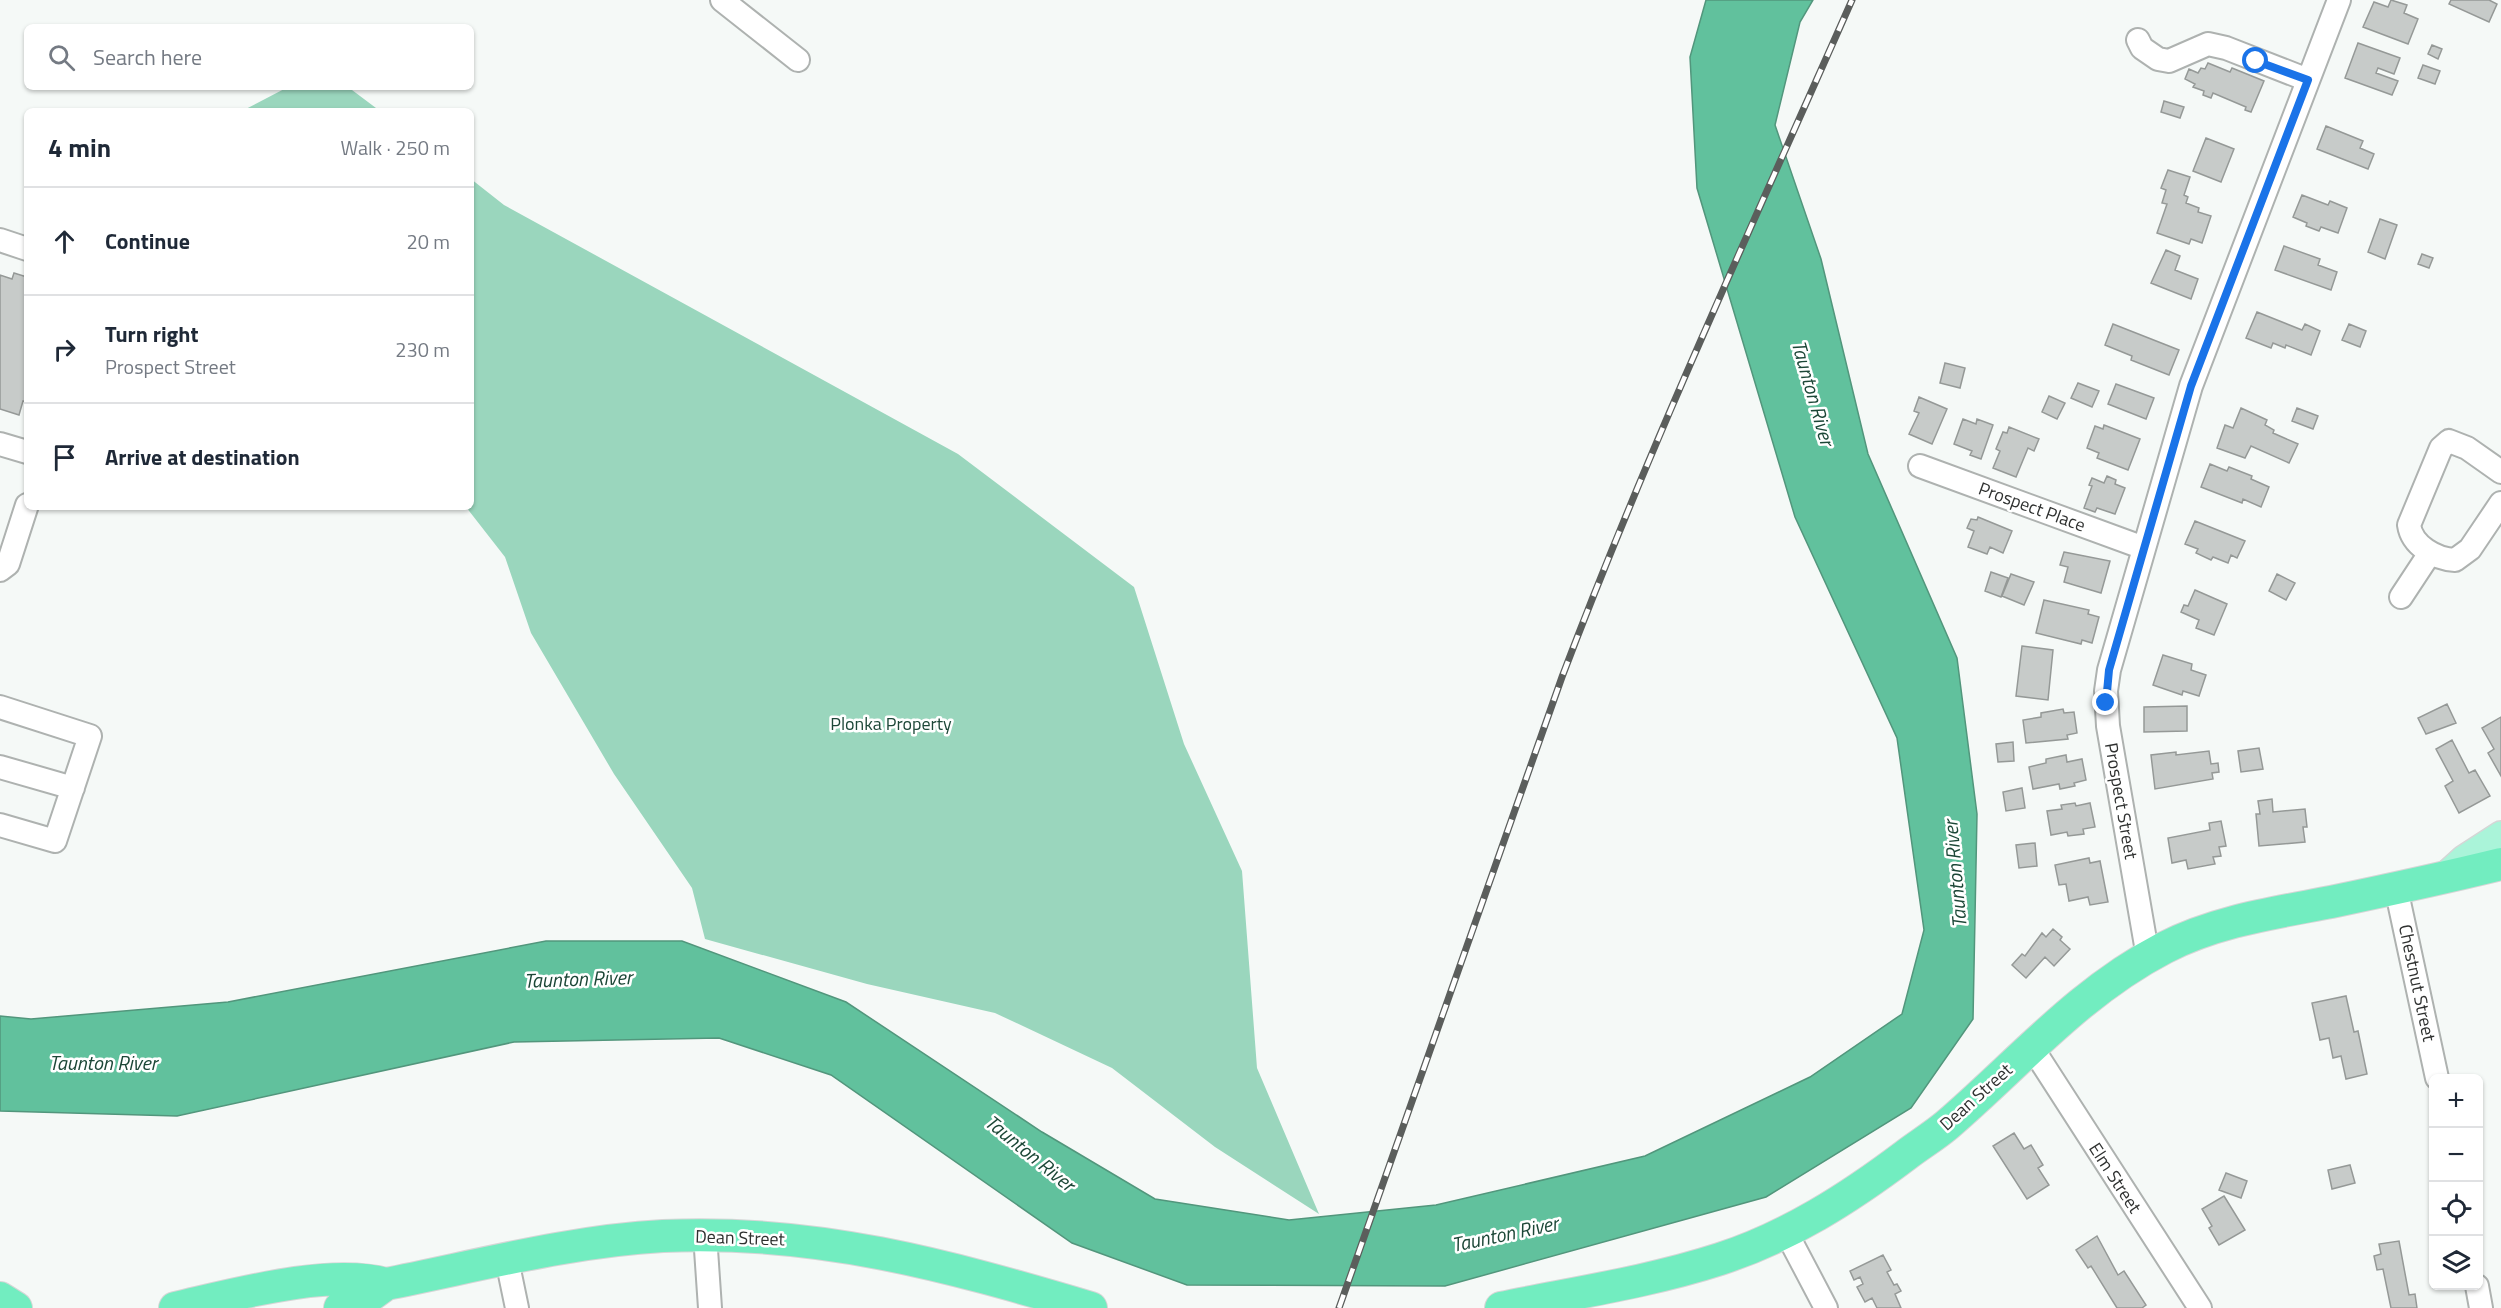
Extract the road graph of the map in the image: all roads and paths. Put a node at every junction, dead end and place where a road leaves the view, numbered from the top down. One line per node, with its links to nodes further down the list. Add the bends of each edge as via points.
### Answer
1 (722, 0): 4 (street)
2 (2339, 0): 5 (street, Prospect Street)
3 (2138, 40): 5 (street, via 2142,48 2158,59 2169,61 2208,44)
4 (798, 60)
5 (2308, 80): 14 (street, Prospect Street, via 2191,386)
6 (0, 240): 7 (street)
7 (24, 248)
8 (0, 444): 9 (street)
9 (24, 451)
10 (1920, 466): 14 (street, Prospect Place)
11 (2501, 472): 15 (street, via 2468,448 2449,441 2441,448 2409,525 2410,535)
12 (2501, 503): 15 (street, via 2469,549 2455,560)
13 (25, 510): 16 (street, via 8,564)
14 (2144, 548): 26 (street, Prospect Street, via 2106,691 2108,726)
15 (2430, 553): 17 (street)
16 (0, 570)
17 (2400, 597)
18 (0, 707): 20 (street, via 90,736)
19 (0, 767): 20 (street)
20 (73, 788): 21 (street, via 55,841)
21 (0, 825)
22 (2501, 835): 24 (main road)
23 (2501, 864): 24 (highway, Dean Street)
24 (2443, 878): 25 (highway, Dean Street)
25 (2396, 888): 26 (highway, Dean Street, via 2220,925); 28 (street, Chestnut Street)
26 (2148, 957): 27 (highway, Dean Street, via 2099,989)
27 (2031, 1046): 29 (highway, Dean Street, via 1946,1126 1853,1193); 43 (street, Elm Street)
28 (2436, 1074)
29 (1786, 1232): 41 (highway, Dean Street, via 1693,1267); 42 (street)
30 (705, 1235): 31 (highway, Dean Street, via 591,1244); 39 (street); 40 (highway, Dean Street, via 800,1240 878,1251)
31 (507, 1260): 32 (highway, Dean Street); 38 (street)
32 (386, 1284): 36 (highway, Dean Street, via 355,1278 320,1281); 37 (highway, Dean Street, via 367,1298)
33 (2478, 1290): 44 (street)
34 (0, 1298): 35 (highway)
35 (16, 1308)
36 (175, 1308)
37 (340, 1308)
38 (517, 1308)
39 (710, 1308)
40 (1090, 1308)
41 (1501, 1308)
42 (1826, 1308)
43 (2200, 1308)
44 (2481, 1308)

